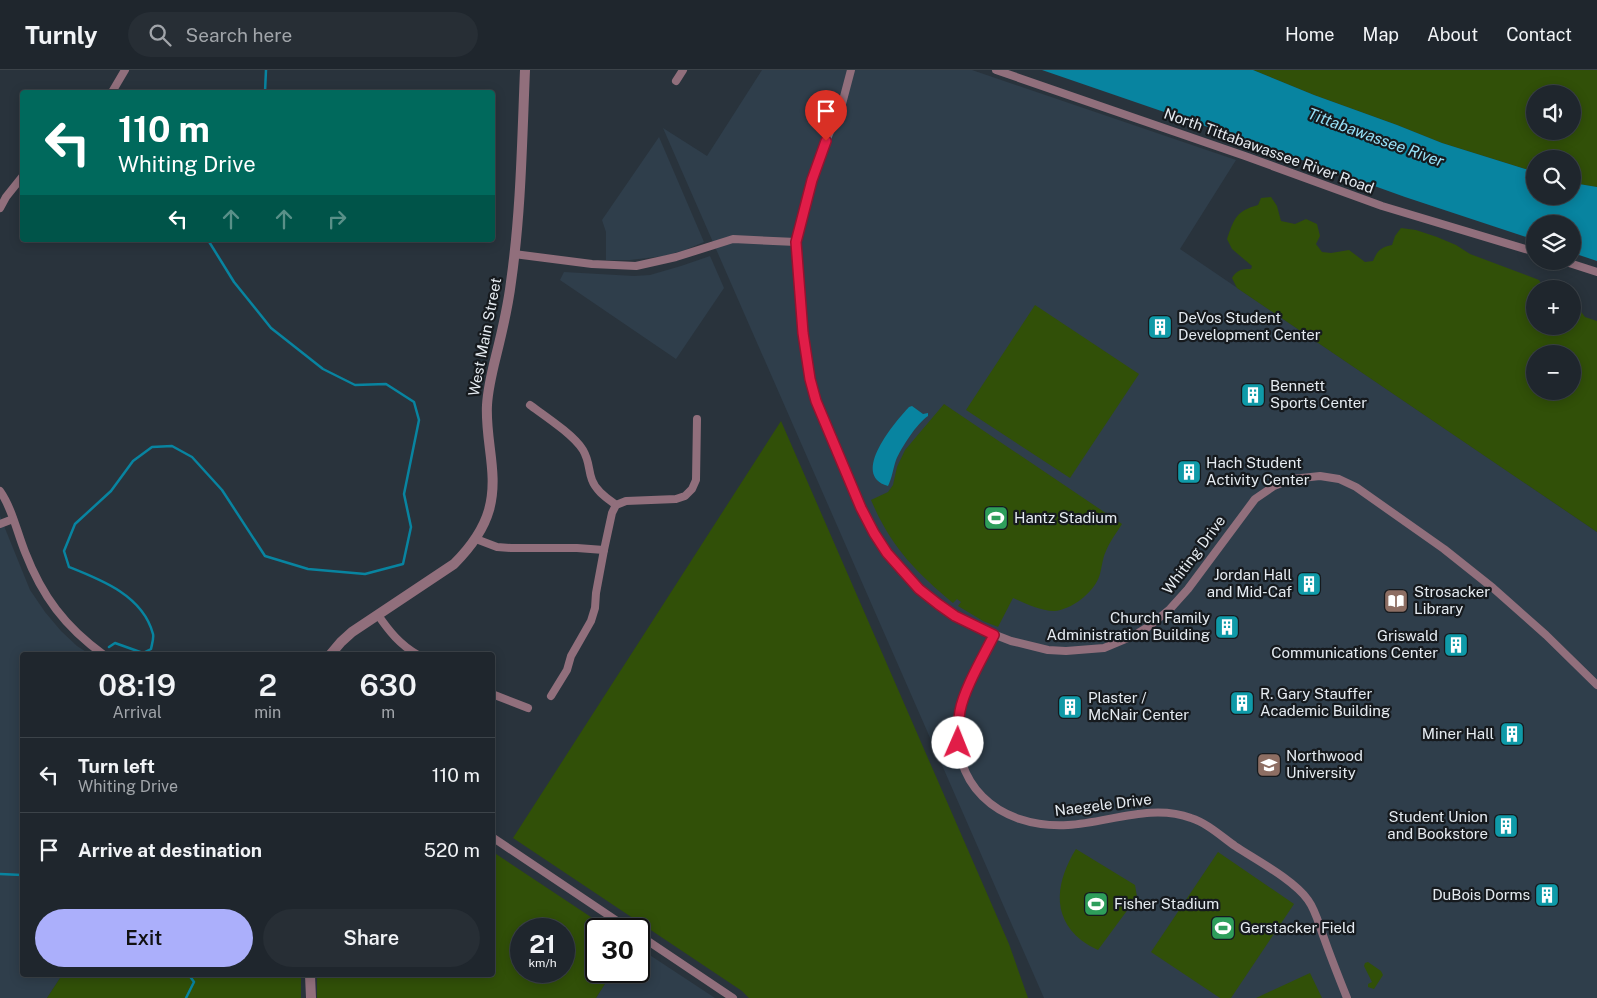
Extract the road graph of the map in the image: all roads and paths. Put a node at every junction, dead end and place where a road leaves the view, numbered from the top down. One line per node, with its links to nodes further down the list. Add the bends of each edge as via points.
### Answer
1 (126, 70): 7 (street)
2 (525, 70): 12 (street, West Main Street)
3 (682, 70): 6 (street)
4 (851, 70): 10 (street, Whiting Drive, via 842,104 812,180)
5 (996, 70): 11 (street, North Tittabawassee River Road, via 1382,206)
6 (676, 81)
7 (113, 90)
8 (20, 180): 9 (street)
9 (0, 208)
10 (796, 242): 12 (street, via 733,239 636,266); 24 (street, Whiting Drive, via 810,379 861,508 887,553 919,589 955,616)
11 (1526, 249)
12 (514, 254): 21 (street, West Main Street, via 487,404 493,492 489,512)
13 (1581, 267): 14 (street)
14 (1597, 272)
15 (530, 405): 18 (street, via 582,448 589,462 592,480 600,492)
16 (697, 419): 18 (street, via 696,480 692,489 676,499 626,501)
17 (0, 491): 19 (street)
18 (616, 505): 22 (street)
19 (13, 519): 20 (street); 25 (street, via 49,600 75,632)
20 (0, 524)
21 (476, 539): 22 (street, via 497,547); 23 (street, West Main Street, via 454,564)
22 (604, 550): 30 (street, via 591,621)
23 (378, 616): 26 (street, West Main Street, via 352,632); 27 (street, via 394,638)
24 (994, 635): 28 (street, Whiting Drive, via 1029,646 1066,651 1104,648 1135,635 1170,609 1188,589 1255,499 1292,479 1320,476 1339,479 1356,487 1444,548 1546,635); 38 (street, Naegele Drive, via 966,693 959,717 961,763 974,788 1004,812 1045,826 1171,812 1197,821 1298,888 1312,908)
25 (100, 652)
26 (333, 652)
27 (412, 652)
28 (1597, 686)
29 (495, 695): 31 (street)
30 (551, 696)
31 (528, 708)
32 (495, 840): 33 (street)
33 (612, 918)
34 (650, 942): 37 (street)
35 (310, 977): 36 (street)
36 (311, 998)
37 (733, 998)
38 (1347, 998)

